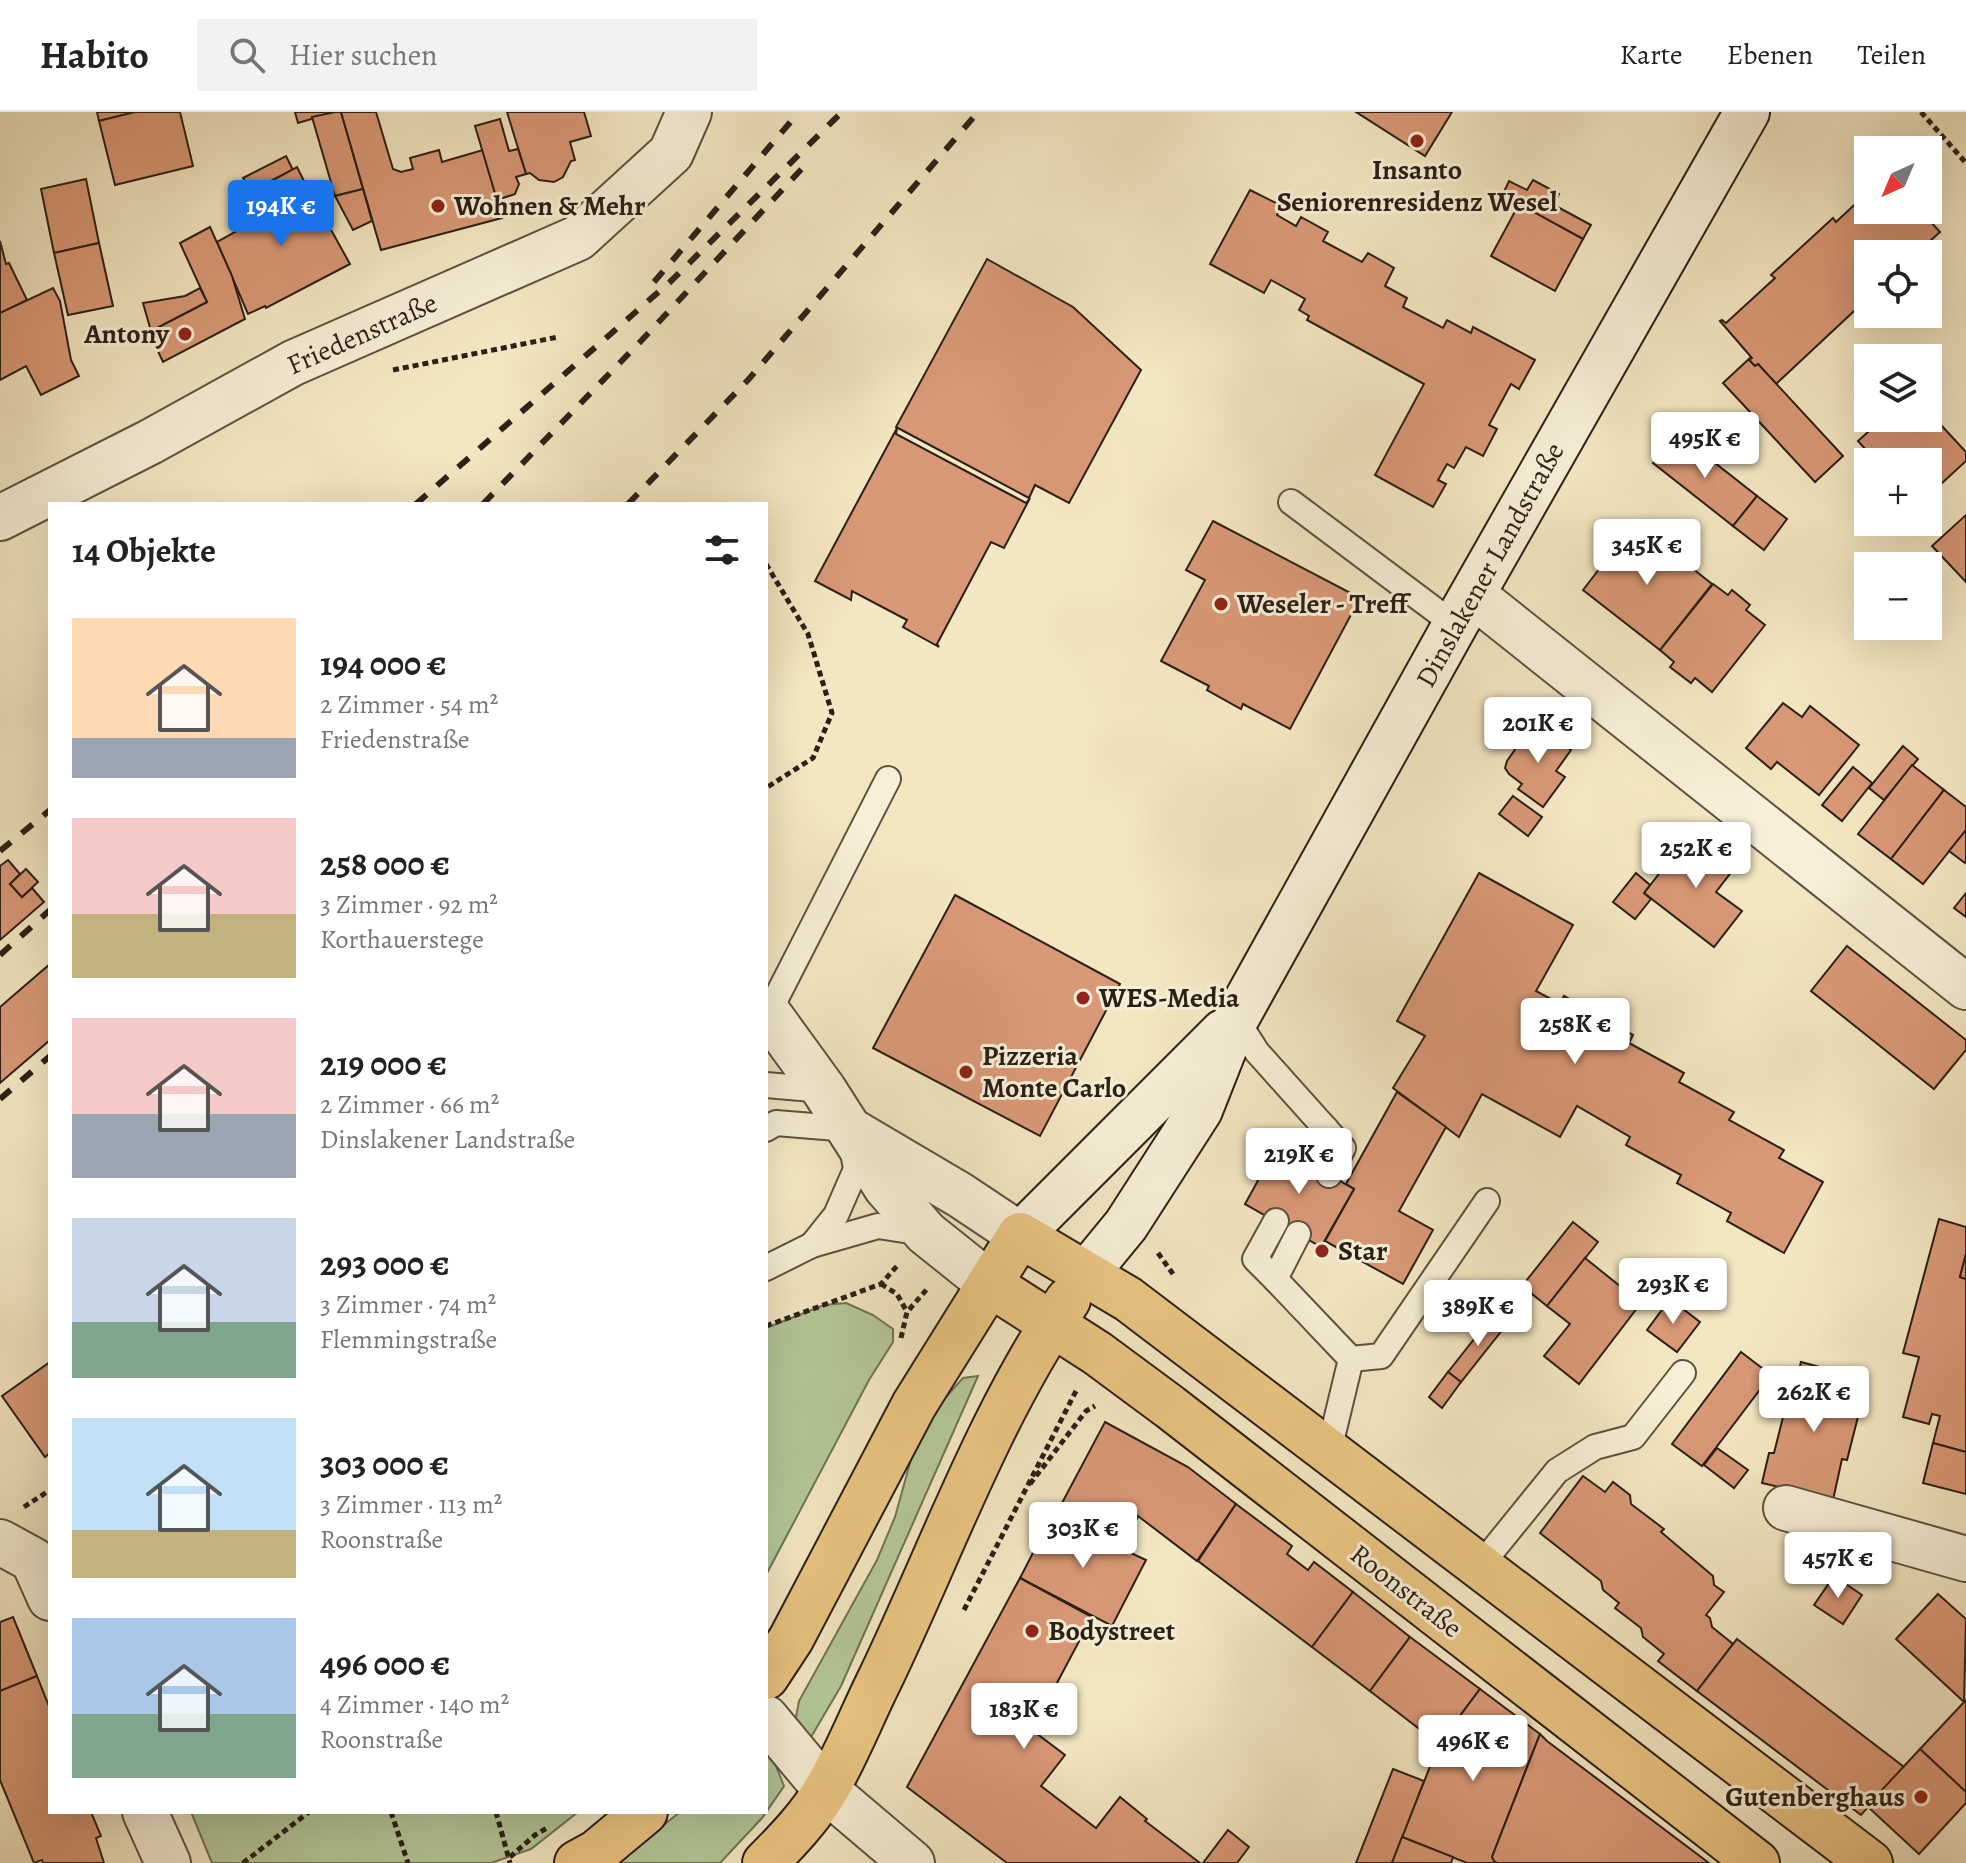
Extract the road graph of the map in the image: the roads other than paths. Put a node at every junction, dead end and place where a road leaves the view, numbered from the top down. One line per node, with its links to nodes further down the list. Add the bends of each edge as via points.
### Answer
1 (689, 112): 4 (street, Friedenstraße, via 671,153 578,238 293,363)
2 (1747, 112): 5 (street, Dinslakener Landstraße)
3 (1291, 502): 5 (lane)
4 (0, 518)
5 (1464, 610): 7 (street); 8 (street, Dinslakener Landstraße)
6 (888, 779): 9 (lane)
7 (1966, 987)
8 (1236, 1019): 14 (lane, via 1257,1052); 21 (street, Dinslakener Landstraße); 24 (street, Dinslakener Landstraße, via 1200,1110 1126,1225)
9 (773, 1027): 11 (street)
10 (768, 1085): 11 (lane)
11 (824, 1090): 13 (street)
12 (768, 1128): 13 (lane, via 776,1123)
13 (849, 1129): 19 (street, via 886,1187); 21 (street); 22 (lane, via 856,1169 836,1215)
14 (1326, 1129): 15 (lane); 16 (lane, via 1343,1148)
15 (1307, 1162)
16 (1329, 1175)
17 (1487, 1201): 28 (lane, via 1381,1356)
18 (1276, 1221): 25 (lane, via 1255,1259)
19 (926, 1233): 22 (lane, via 878,1226); 26 (street)
20 (1298, 1234): 25 (lane)
21 (1020, 1235): 24 (main road); 26 (main road)
22 (812, 1245): 23 (lane)
23 (768, 1267)
24 (1085, 1275): 27 (main road); 30 (main road, via 1128,1299)
25 (1275, 1279): 28 (lane)
26 (991, 1285): 27 (main road, Roonstraße); 36 (main road, via 914,1405)
27 (1052, 1324): 38 (main road, via 984,1449); 45 (main road, Roonstraße, via 1183,1416)
28 (1351, 1359): 30 (lane)
29 (1683, 1373): 34 (lane, via 1633,1437 1595,1447 1557,1471)
30 (1329, 1450): 34 (main road)
31 (1786, 1508): 33 (street)
32 (0, 1542): 35 (street, via 33,1560)
33 (1966, 1559)
34 (1480, 1566): 46 (main road)
35 (48, 1594)
36 (768, 1674)
37 (768, 1720): 38 (street)
38 (826, 1790): 43 (main road); 44 (street)
39 (146, 1814): 41 (street)
40 (643, 1814): 42 (main road)
41 (168, 1863)
42 (577, 1863)
43 (765, 1863)
44 (912, 1863)
45 (1757, 1863)
46 (1870, 1863)

